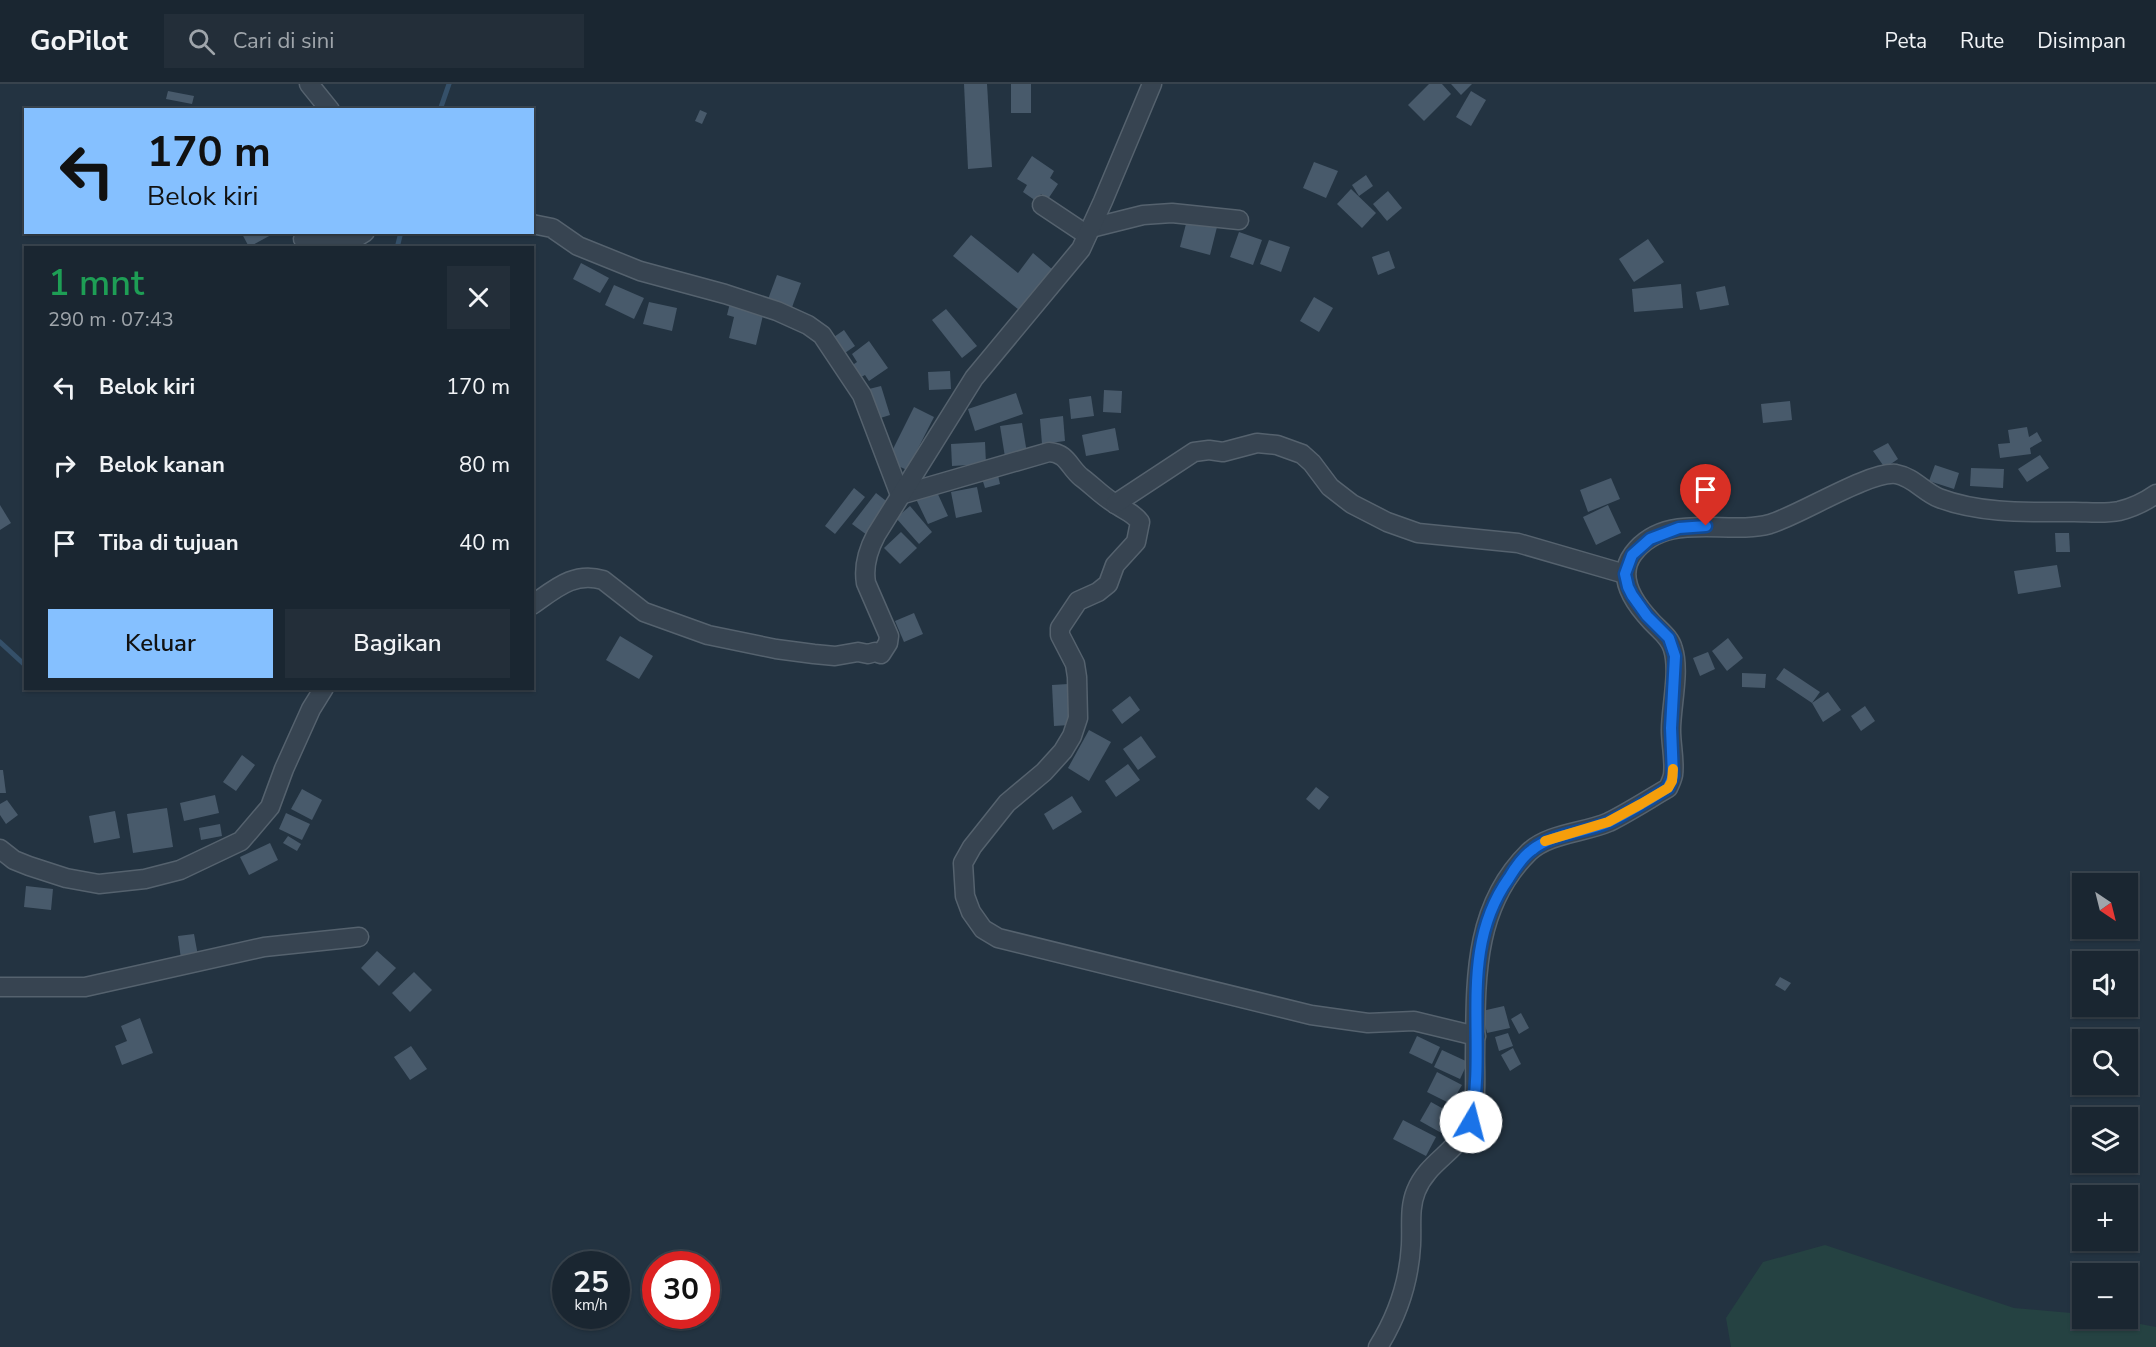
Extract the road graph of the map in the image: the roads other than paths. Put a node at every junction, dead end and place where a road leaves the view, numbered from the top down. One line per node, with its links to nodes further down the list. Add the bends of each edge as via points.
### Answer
1 (309, 84): 3 (street)
2 (1152, 84): 7 (street)
3 (328, 108)
4 (1042, 205): 7 (street)
5 (1239, 220): 7 (street, via 1172,213 1143,215)
6 (534, 224): 11 (street, via 552,228 578,246 640,271 777,311 822,335 862,394)
7 (1089, 232): 11 (street, via 1081,249 974,378)
8 (362, 234): 9 (street, via 349,242)
9 (303, 239)
10 (2156, 494): 13 (street, via 2118,511 2014,512 1937,497 1911,480 1888,474 1769,524 1664,532 1638,548)
11 (900, 495): 12 (street, via 1056,452); 14 (street, via 868,551 865,574 889,636 881,654 835,656 708,635 644,612 595,578 563,582)
12 (1115, 504): 13 (street, via 1194,452 1223,452 1257,443 1277,445 1302,454 1338,493 1387,522 1418,532 1518,543); 19 (street, via 1140,522 1136,543 1115,565 1108,584 1078,601 1060,628 1077,677 1078,718 1072,736 1044,772 1007,803 972,847 963,863 965,896 971,912 983,929 998,938 1311,1015 1368,1023 1414,1021)
13 (1625, 574): 19 (street, via 1632,595 1669,638 1675,656 1672,781 1668,788 1608,822 1546,841 1518,865 1501,888 1482,940 1476,979)
14 (534, 604)
15 (323, 690): 16 (street, via 270,807 241,841 180,870 99,884 29,866)
16 (0, 849)
17 (359, 938): 18 (street, via 264,947 85,987)
18 (0, 987)
19 (1476, 1036): 20 (street, via 1471,1122 1466,1133 1426,1174 1416,1190 1402,1298)
20 (1378, 1347)

